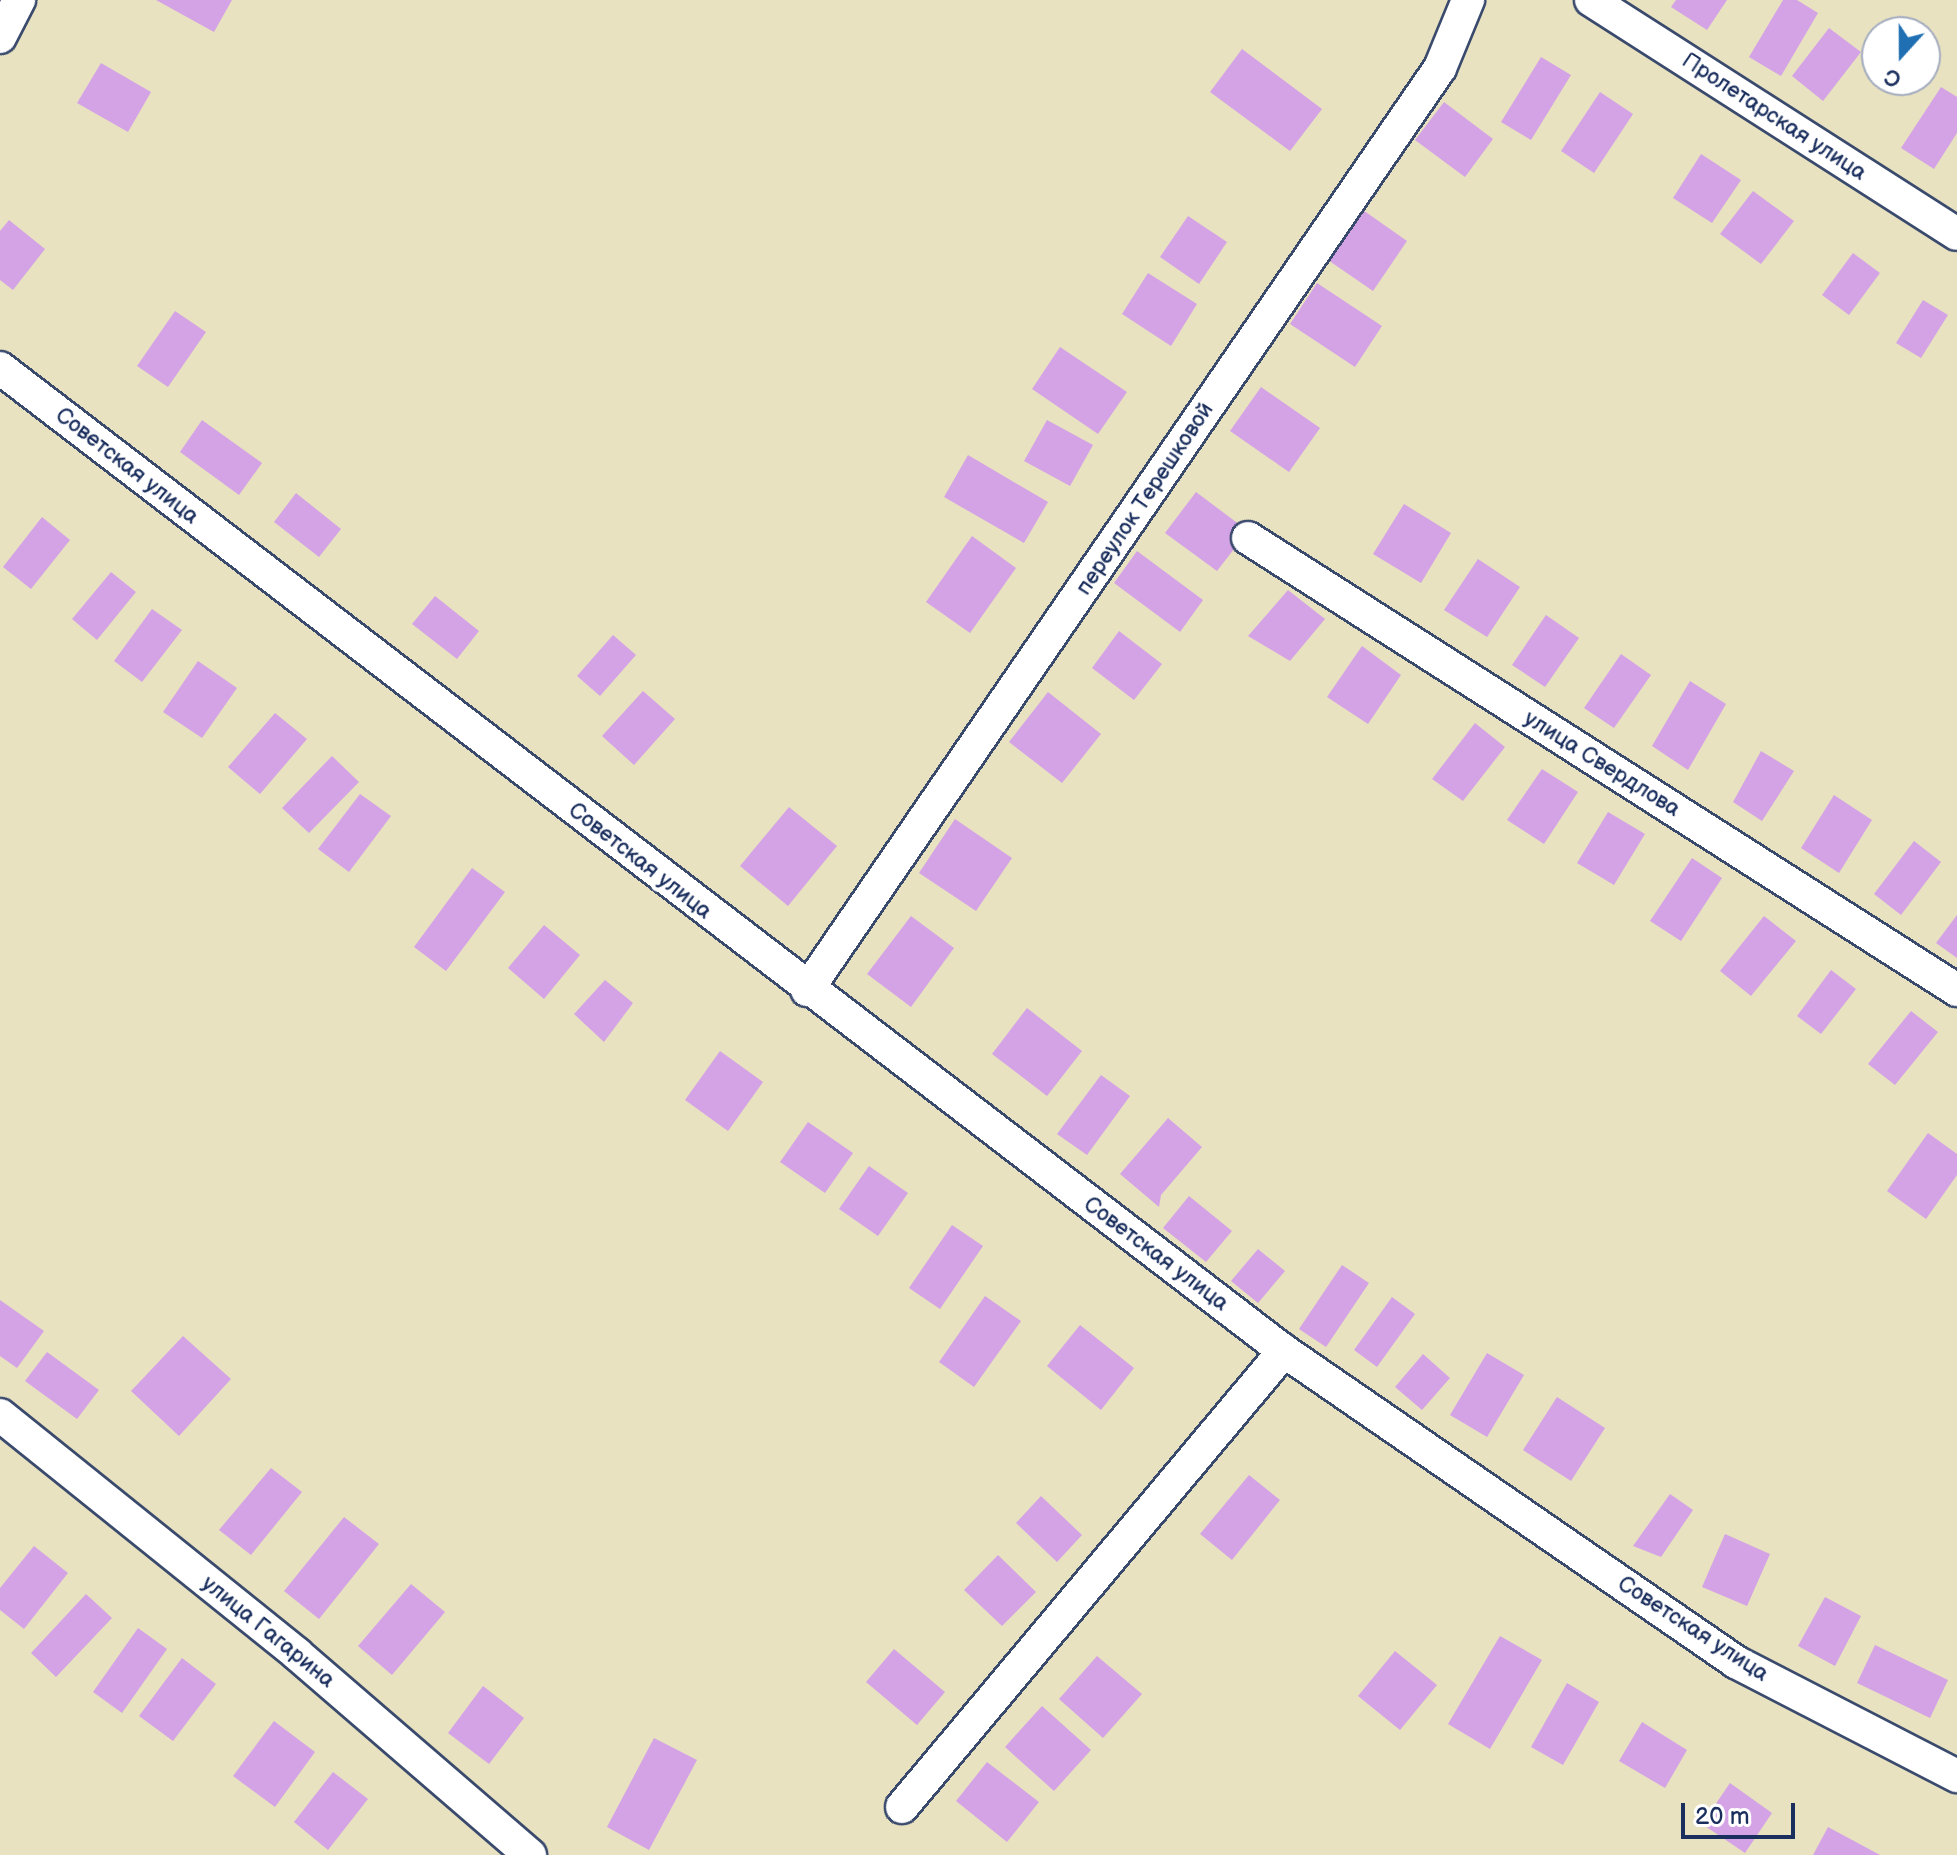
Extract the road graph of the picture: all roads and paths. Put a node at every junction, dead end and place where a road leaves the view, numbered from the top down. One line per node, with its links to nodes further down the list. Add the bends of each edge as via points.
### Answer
1 (19, 0): 4 (street)
2 (1468, 0): 8 (street, переулок Терешковой, via 1440,68)
3 (1591, 0): 5 (street, Пролетарская улица)
4 (0, 37)
5 (1957, 234)
6 (0, 368): 8 (street, Советская улица)
7 (1248, 538): 9 (street, улица Свердлова)
8 (807, 990): 10 (street, Советская улица)
9 (1957, 990)
10 (1284, 1351): 12 (street, Советская улица, via 1736,1662); 13 (street)
11 (0, 1415): 14 (street, улица Гагарина, via 297,1654)
12 (1957, 1776)
13 (902, 1807)
14 (530, 1855)

